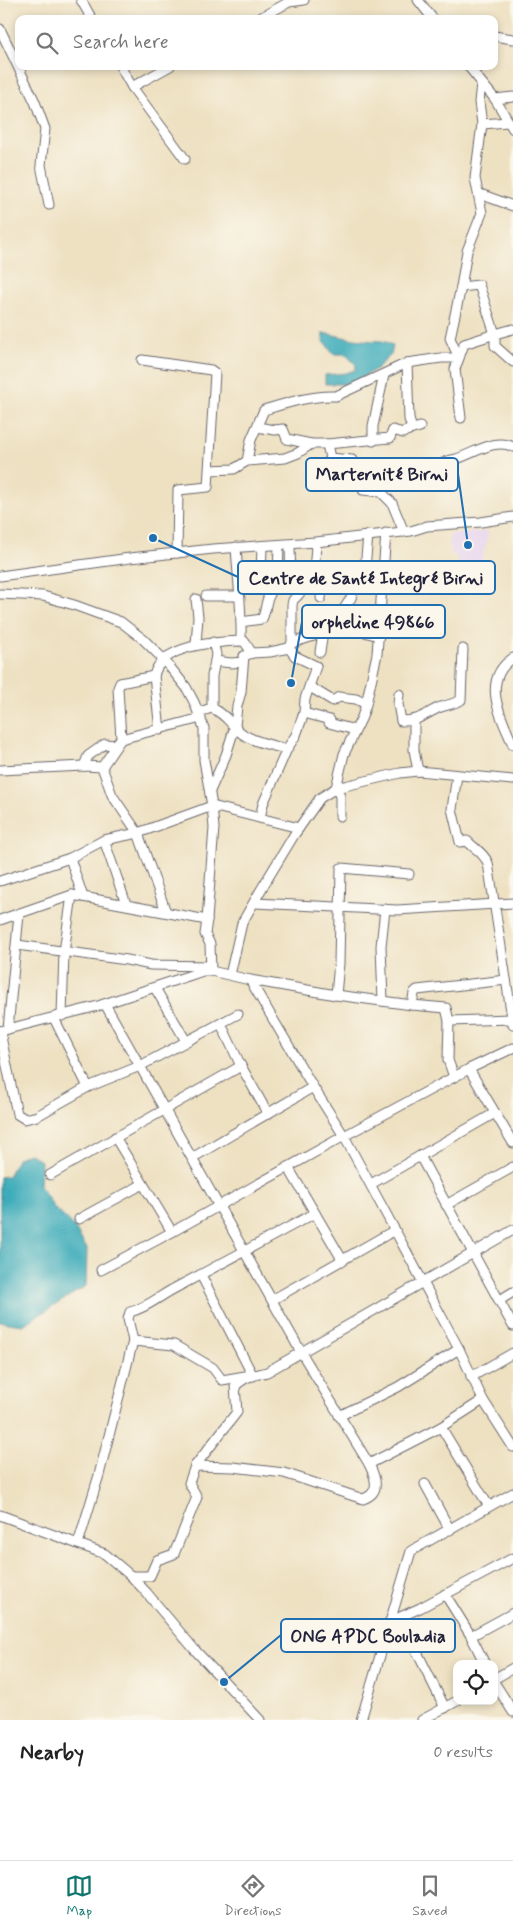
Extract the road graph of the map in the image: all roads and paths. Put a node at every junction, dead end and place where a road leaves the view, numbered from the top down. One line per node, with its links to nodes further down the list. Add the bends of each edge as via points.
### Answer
1 (81, 0): 5 (street)
2 (304, 0): 4 (street)
3 (418, 0): 7 (street)
4 (288, 1): 6 (street)
5 (90, 15)
6 (265, 15)
7 (429, 15)
8 (0, 28): 11 (street)
9 (498, 37): 10 (street)
10 (513, 39)
11 (15, 60)
12 (20, 70): 24 (street, via 45,130 41,165)
13 (122, 70): 17 (street)
14 (163, 70): 17 (street)
15 (471, 70): 16 (street)
16 (481, 84): 19 (street); 20 (street)
17 (132, 87): 22 (street)
18 (513, 97): 19 (street)
19 (495, 99): 21 (street)
20 (482, 124): 21 (street); 23 (street, via 476,178)
21 (511, 126)
22 (185, 159)
23 (480, 194): 25 (street); 26 (street, via 482,216 467,251)
24 (49, 206)
25 (513, 206)
26 (461, 288): 28 (street, via 479,285); 29 (street, via 450,338)
27 (513, 329): 28 (street)
28 (494, 334): 29 (street, via 464,344); 31 (street, via 495,346)
29 (459, 358): 32 (street); 34 (street, via 455,369)
30 (142, 360): 41 (street, via 215,373)
31 (513, 362)
32 (407, 363): 33 (street); 36 (street, via 409,419 416,428 403,433 393,430 390,438)
33 (384, 375): 35 (street, via 336,396 264,410); 36 (street)
34 (461, 418)
35 (257, 427): 37 (street, via 283,429 287,439); 40 (street)
36 (373, 441): 38 (street)
37 (311, 444): 38 (street); 40 (street, via 285,458)
38 (327, 444): 42 (street, via 330,458 352,460 363,490)
39 (513, 447): 42 (street, via 508,444 488,446 446,461 436,469 398,475 384,482)
40 (247, 462): 41 (street, via 234,469)
41 (210, 470): 52 (street, via 208,487 178,490)
42 (381, 492): 44 (street, via 392,503)
43 (513, 517): 44 (street, via 427,526)
44 (404, 532): 45 (street)
45 (386, 533): 46 (street); 66 (street)
46 (368, 535): 47 (street); 64 (street, via 364,569 351,598 338,618)
47 (316, 542): 49 (street); 54 (street, via 314,571)
48 (279, 545): 49 (street); 50 (street); 59 (street, via 278,579)
49 (290, 545): 55 (street)
50 (262, 546): 51 (street); 59 (street, via 261,580)
51 (236, 547): 52 (street); 58 (street)
52 (177, 553): 53 (street)
53 (0, 576)
54 (309, 581): 60 (street, via 323,586); 70 (street, via 301,595 293,600)
55 (291, 584)
56 (0, 594): 75 (street, via 43,596 121,622)
57 (206, 596): 58 (street)
58 (239, 596): 63 (street)
59 (269, 596): 63 (street, via 262,619)
60 (321, 598)
61 (196, 599): 69 (street)
62 (319, 614): 64 (street, via 326,616)
63 (241, 622): 67 (street)
64 (330, 623): 65 (street); 66 (street)
65 (323, 633): 70 (street); 72 (street)
66 (379, 636): 81 (street)
67 (241, 641): 68 (street); 73 (street)
68 (213, 642): 69 (street); 76 (street)
69 (196, 644): 75 (street)
70 (291, 646): 73 (street); 79 (street, via 295,656 316,666)
71 (463, 649): 85 (street, via 461,700)
72 (320, 652)
73 (252, 653): 77 (street, via 244,656)
74 (513, 658): 89 (street, via 501,671 494,691 497,708)
75 (164, 660): 78 (street); 84 (street, via 186,687)
76 (215, 661): 77 (street); 82 (street)
77 (242, 662): 86 (street)
78 (154, 676): 87 (street); 90 (street, via 120,683)
79 (310, 687): 81 (street, via 333,701 339,696); 83 (street)
80 (399, 694): 85 (street, via 401,721)
81 (366, 704): 88 (street)
82 (212, 708): 84 (street); 86 (street)
83 (304, 713): 88 (street, via 330,720 329,724); 92 (street)
84 (200, 715): 87 (street); 100 (street)
85 (414, 720): 96 (street)
86 (235, 726): 92 (street, via 247,736); 100 (street)
87 (160, 730): 90 (street)
88 (355, 730): 99 (street, via 344,754)
89 (511, 734): 91 (street)
90 (122, 739): 93 (street, via 115,745 105,744 88,756); 94 (street)
91 (513, 746)
92 (287, 749): 103 (street)
93 (84, 766): 94 (street); 95 (street)
94 (102, 767): 105 (street, via 112,795)
95 (0, 770)
96 (418, 771): 97 (street); 99 (street)
97 (457, 774): 98 (street); 115 (street, via 452,809 460,842 467,841 485,856)
98 (513, 780)
99 (336, 788): 102 (street, via 340,796); 104 (street, via 320,798)
100 (210, 791): 101 (street)
101 (212, 806): 103 (street); 105 (street); 121 (street, via 214,828)
102 (340, 816)
103 (260, 818): 104 (street)
104 (299, 828): 113 (street)
105 (138, 833): 106 (street); 118 (street)
106 (104, 840): 107 (street); 114 (street)
107 (70, 858): 109 (street); 111 (street)
108 (409, 874): 116 (street, via 341,868)
109 (0, 881)
110 (72, 895): 111 (street); 119 (street); 123 (street)
111 (83, 897): 114 (street)
112 (513, 902): 115 (street)
113 (255, 903): 116 (street); 125 (street, via 242,923)
114 (126, 904): 118 (street)
115 (495, 904): 117 (street); 127 (street)
116 (339, 907): 117 (street); 129 (street)
117 (385, 909): 130 (street, via 381,937)
118 (166, 912): 121 (street)
119 (19, 914): 120 (street); 122 (street)
120 (0, 920)
121 (207, 920): 124 (street)
122 (17, 945): 123 (street); 138 (street)
123 (64, 952): 124 (street, via 151,965); 134 (street)
124 (210, 969): 125 (street); 128 (street)
125 (230, 975): 126 (street)
126 (250, 980): 129 (street); 146 (street)
127 (506, 980): 132 (street, via 417,990); 136 (street)
128 (155, 988): 131 (street); 139 (street)
129 (336, 995): 130 (street)
130 (383, 1001): 132 (street)
131 (105, 1004): 134 (street); 141 (street)
132 (412, 1006): 135 (street, via 446,1008)
133 (238, 1014): 137 (street)
134 (58, 1017): 138 (street); 145 (street)
135 (449, 1021): 136 (street); 144 (street, via 448,1060)
136 (512, 1022)
137 (221, 1024): 139 (street); 142 (street)
138 (3, 1030): 145 (street, via 17,1114 25,1120)
139 (186, 1041): 141 (street)
140 (513, 1048): 143 (street)
141 (140, 1066): 145 (street); 147 (street)
142 (241, 1066): 147 (street); 149 (street)
143 (469, 1069): 144 (street); 148 (street)
144 (454, 1077): 150 (street)
145 (88, 1087)
146 (313, 1087): 149 (street); 150 (street)
147 (164, 1109): 151 (street); 154 (street)
148 (495, 1113): 152 (street); 153 (street)
149 (268, 1114): 154 (street)
150 (344, 1136): 155 (street); 159 (street)
151 (115, 1137): 157 (street); 158 (street)
152 (513, 1143)
153 (420, 1156): 159 (street); 160 (street)
154 (192, 1158): 161 (street)
155 (288, 1167): 161 (street); 162 (street)
156 (513, 1167): 160 (street)
157 (50, 1175)
158 (142, 1184): 163 (street); 166 (street)
159 (371, 1184): 164 (street)
160 (446, 1204): 168 (street)
161 (218, 1205): 166 (street); 167 (street)
162 (315, 1212): 167 (street); 169 (street)
163 (79, 1219)
164 (395, 1230): 169 (street); 172 (street)
165 (513, 1230): 168 (street)
166 (172, 1232): 170 (street)
167 (245, 1252): 171 (street); 174 (street)
168 (472, 1253): 172 (street); 175 (street)
169 (343, 1260): 174 (street)
170 (101, 1270)
171 (201, 1274): 177 (street, via 130,1312 128,1319); 181 (street)
172 (422, 1281): 178 (street); 179 (street)
173 (513, 1292): 175 (street)
174 (272, 1300): 179 (street)
175 (500, 1300): 176 (street)
176 (513, 1326)
177 (134, 1341): 181 (street, via 174,1345 213,1368 222,1380); 194 (street)
178 (459, 1349): 182 (street); 184 (street, via 398,1386)
179 (301, 1352): 181 (street, via 267,1372); 184 (street)
180 (513, 1353): 182 (street)
181 (250, 1376): 188 (street, via 235,1386 237,1412)
182 (471, 1377): 183 (street)
183 (483, 1400): 185 (street); 186 (street)
184 (339, 1416): 187 (street)
185 (440, 1426): 187 (street); 191 (street)
186 (513, 1447)
187 (369, 1464): 188 (street, via 376,1488 363,1499 284,1473 233,1466)
188 (195, 1466): 196 (street, via 189,1483 197,1497 174,1554 157,1560 150,1576)
189 (425, 1484): 193 (street)
190 (513, 1493): 191 (street)
191 (488, 1505): 193 (street)
192 (0, 1515): 194 (street)
193 (450, 1530): 200 (street, via 411,1551)
194 (78, 1544): 196 (street, via 105,1554)
195 (513, 1558): 197 (street)
196 (131, 1576): 209 (street)
197 (445, 1594): 199 (street); 201 (street)
198 (513, 1613): 201 (street)
199 (400, 1618): 200 (street); 207 (street)
200 (389, 1622): 210 (street)
201 (471, 1636): 202 (street)
202 (483, 1660)
203 (513, 1668): 204 (street)
204 (498, 1678)
205 (498, 1688): 208 (street)
206 (453, 1703): 207 (street)
207 (445, 1708): 211 (street)
208 (513, 1712)
209 (260, 1720)
210 (361, 1720)
211 (422, 1720)

